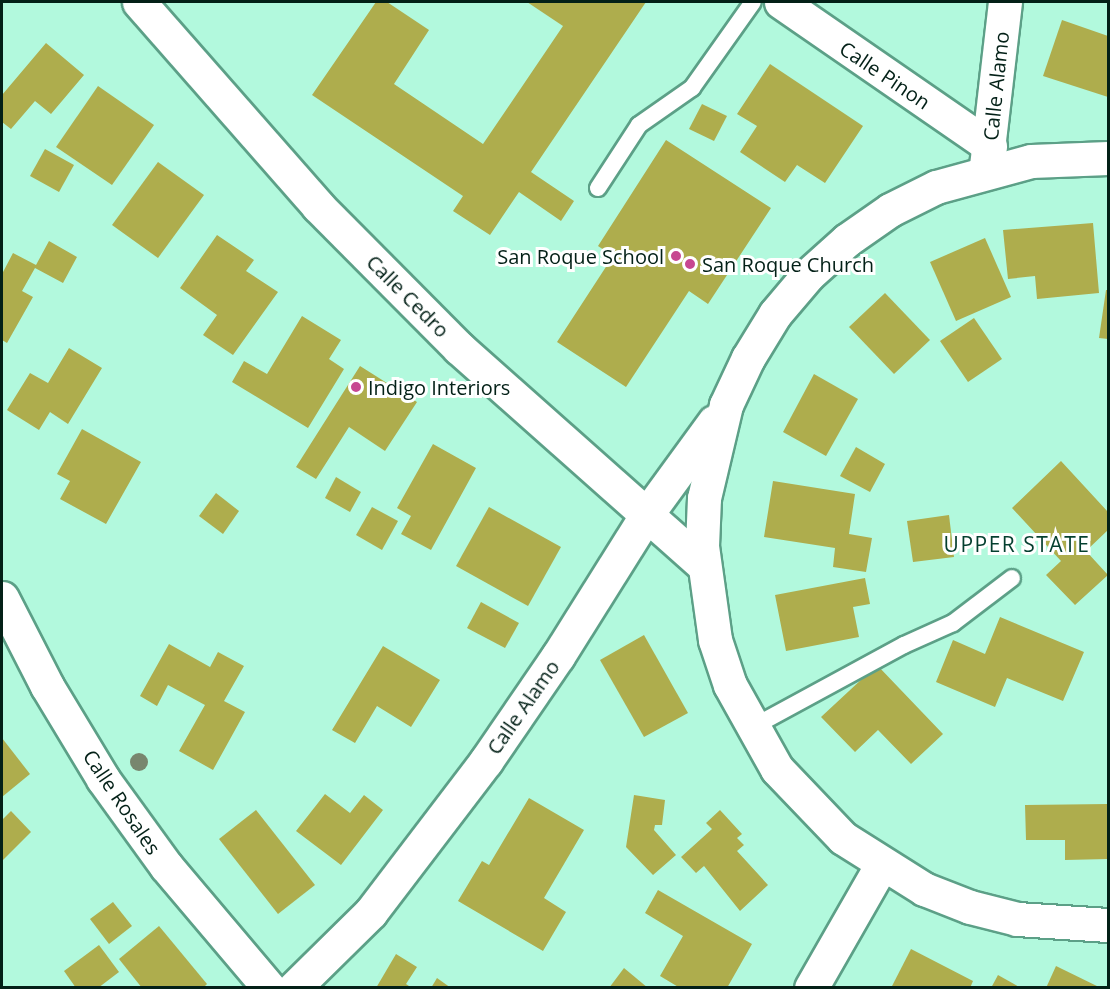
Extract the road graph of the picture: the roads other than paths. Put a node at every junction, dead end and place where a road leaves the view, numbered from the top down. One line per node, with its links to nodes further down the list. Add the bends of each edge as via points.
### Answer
1 (139, 2): 9 (street, Calle Cedro, via 326,214 459,348)
2 (753, 2): 7 (lane, via 692,88 639,125)
3 (781, 2): 5 (street, Calle Pinon)
4 (1005, 2): 5 (street, Calle Alamo)
5 (987, 158): 6 (street); 8 (street, via 890,210 808,274 775,314)
6 (1108, 158)
7 (598, 188)
8 (726, 405): 9 (street, Calle Alamo); 10 (street, via 704,498)
9 (647, 514): 10 (street, Calle Cedro); 17 (street, Calle Alamo, via 558,656 486,760 371,912)
10 (703, 565): 13 (street, via 715,640)
11 (1012, 578): 13 (lane, via 953,623 903,645)
12 (2, 598): 16 (street, Calle Rosales, via 47,686 103,778 166,866)
13 (751, 728): 14 (street, via 777,769 808,805 843,838)
14 (882, 866): 15 (street, via 924,889 979,909 1026,920); 18 (street)
15 (1108, 925)
16 (268, 987)
17 (294, 987)
18 (811, 987)

